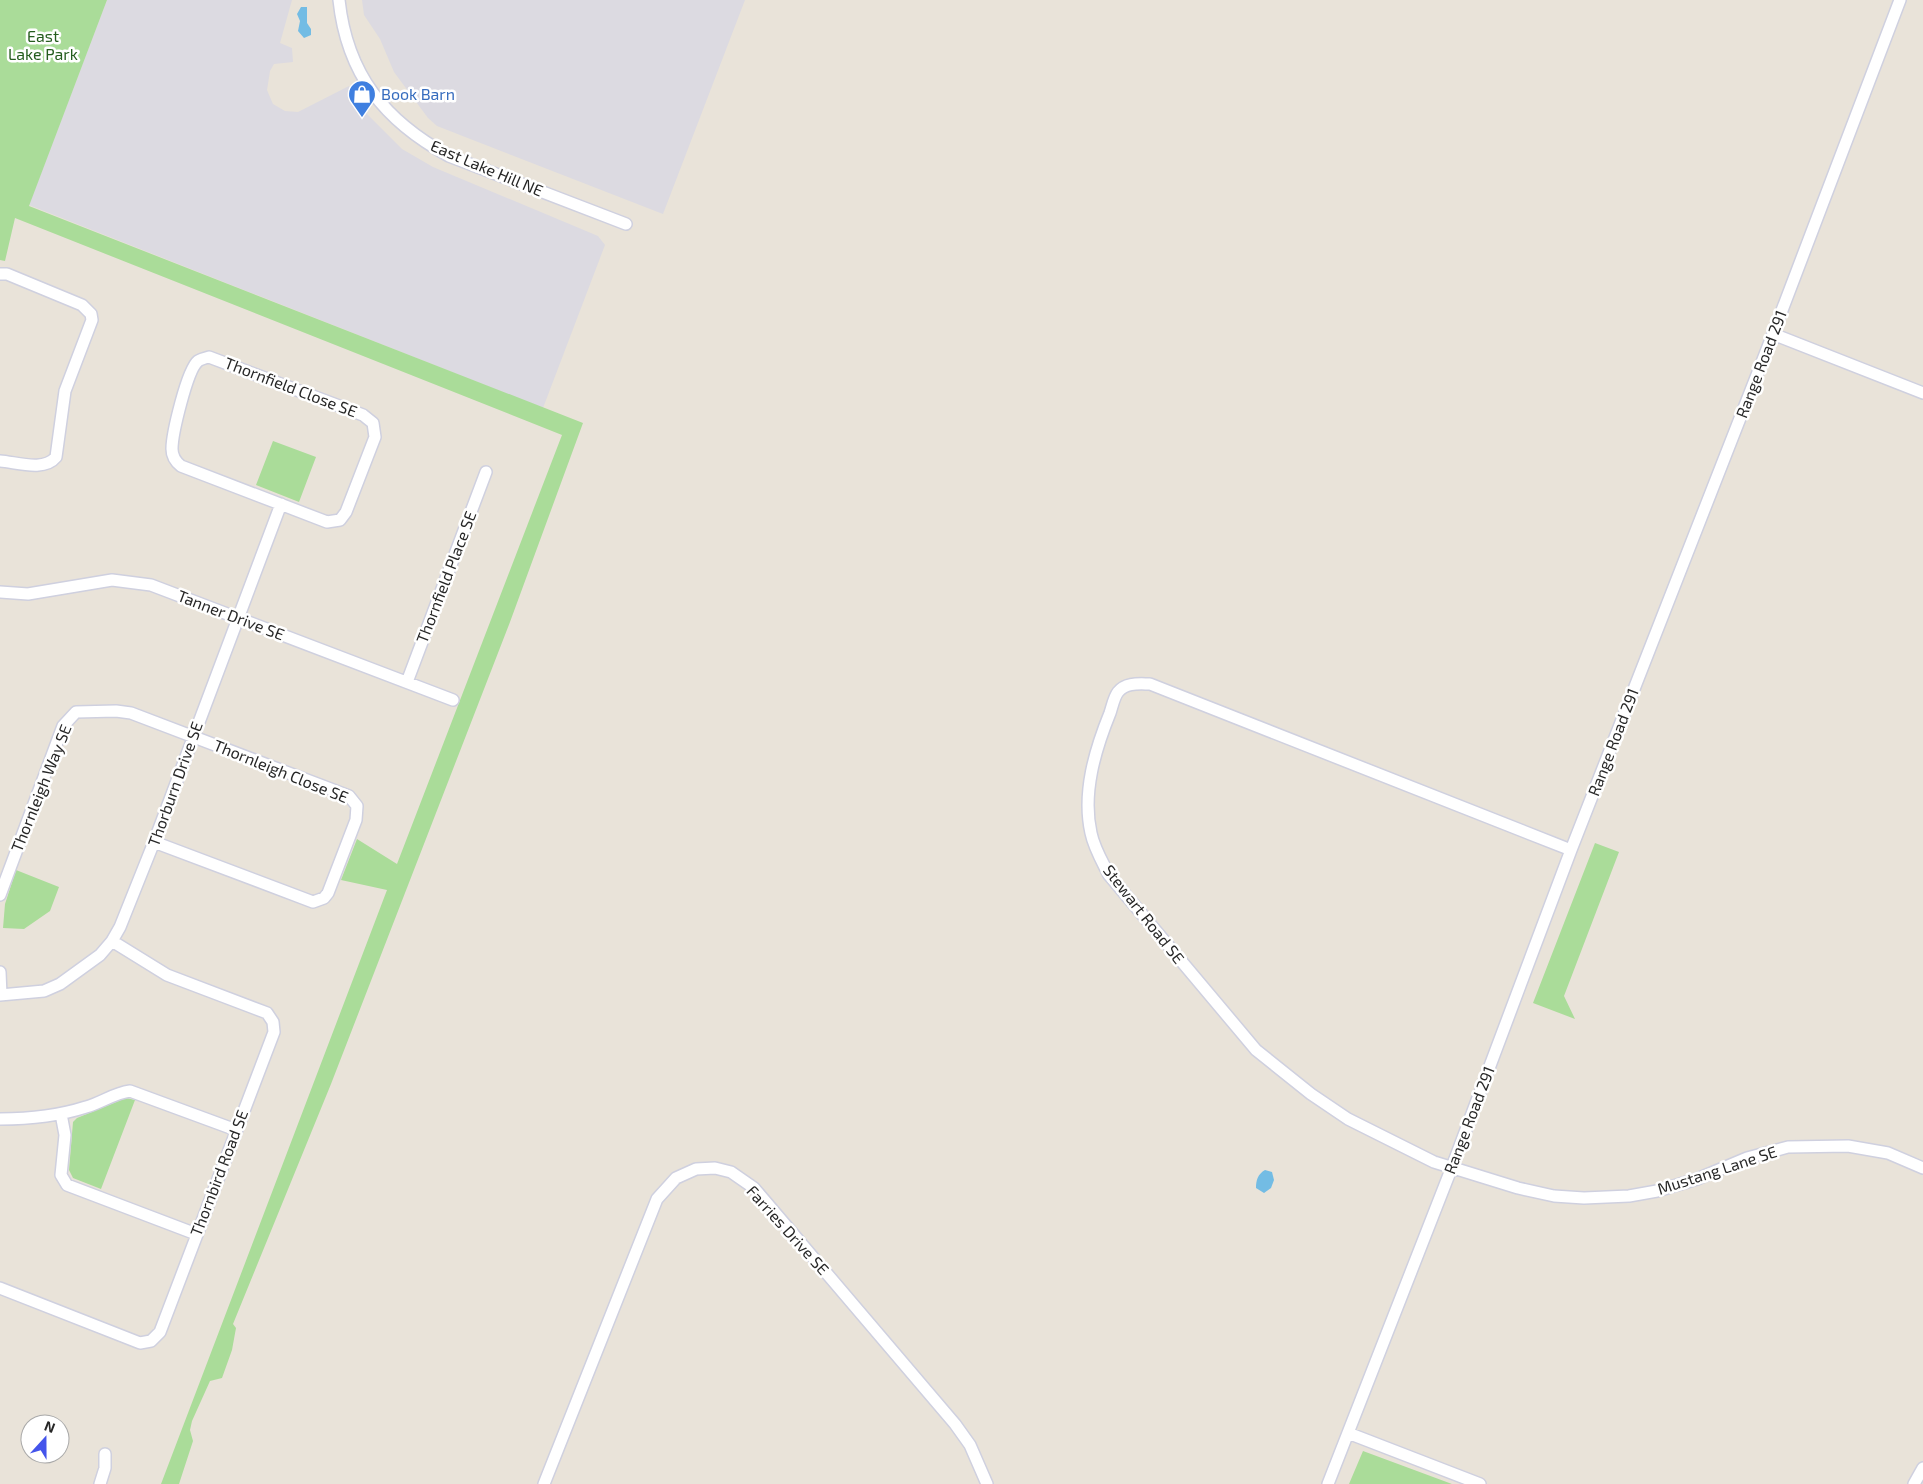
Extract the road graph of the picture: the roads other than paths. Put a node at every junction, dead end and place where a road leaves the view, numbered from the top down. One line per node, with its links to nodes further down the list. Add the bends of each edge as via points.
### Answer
1 (339, 0): 3 (street, East Lake Hill NE, via 342,25 364,80 381,106 427,144 449,156)
2 (1900, 0): 5 (street, Range Road 291)
3 (626, 224)
4 (0, 274): 7 (street, via 8,274 82,305 92,320 65,391 56,457 42,466)
5 (1773, 334): 6 (street); 16 (street, Range Road 291)
6 (1923, 393)
7 (0, 460)
8 (486, 472): 12 (street, Thornfield Place SE)
9 (281, 504): 9 (street, Thornfield Close SE, via 181,466 175,460 172,450 176,420 197,362 209,357 216,359 363,415 373,424 375,437 340,520 327,522); 11 (street, Thorburn Drive SE)
10 (0, 592): 11 (street, Tanner Drive SE, via 28,594 93,582 132,582 151,585)
11 (238, 617): 12 (street, Tanner Drive SE); 14 (street, Thorburn Drive SE)
12 (406, 682): 13 (street, Tanner Drive SE)
13 (453, 700)
14 (192, 736): 15 (street, Thorburn Drive SE); 15 (street, Thornleigh Close SE, via 349,796 357,806 356,820 328,893 313,902); 17 (street, Thornleigh Way SE, via 124,712 81,711 71,715 63,726)
15 (154, 842): 18 (street, Thorburn Drive SE)
16 (1571, 850): 24 (street, Range Road 291); 24 (street, Stewart Road SE, via 1150,684 1132,684 1119,692 1097,743 1089,801 1090,832 1109,875 1139,912 1256,1050 1348,1119 1396,1145)
17 (0, 896)
18 (112, 941): 20 (street, Thorburn Drive SE, via 94,960 60,984 44,991); 23 (street, Thornbird Road SE, via 167,975 271,1017 274,1032)
19 (0, 972): 20 (street)
20 (1, 995)
21 (61, 1114): 22 (street); 23 (street, via 130,1091); 26 (street, via 65,1135 61,1175 67,1185)
22 (0, 1119)
23 (236, 1130): 26 (street, Thornbird Road SE)
24 (1452, 1167): 25 (street, Mustang Lane SE, via 1518,1188 1554,1196 1591,1198 1658,1191 1747,1158 1788,1147 1848,1146 1888,1154); 28 (street, Range Road 291)
25 (1923, 1168)
26 (196, 1234): 27 (street, Thornbird Road SE, via 160,1332 146,1343)
27 (0, 1288)
28 (1348, 1433): 34 (street, Range Road 291); 35 (street)
29 (105, 1454): 31 (street)
30 (1923, 1468): 36 (street)
31 (100, 1484)
32 (544, 1484): 33 (street, Farries Drive SE, via 657,1199 676,1178 696,1169 715,1168 731,1172 760,1196 955,1424 970,1445)
33 (986, 1484)
34 (1328, 1484)
35 (1480, 1484)
36 (1914, 1484)

